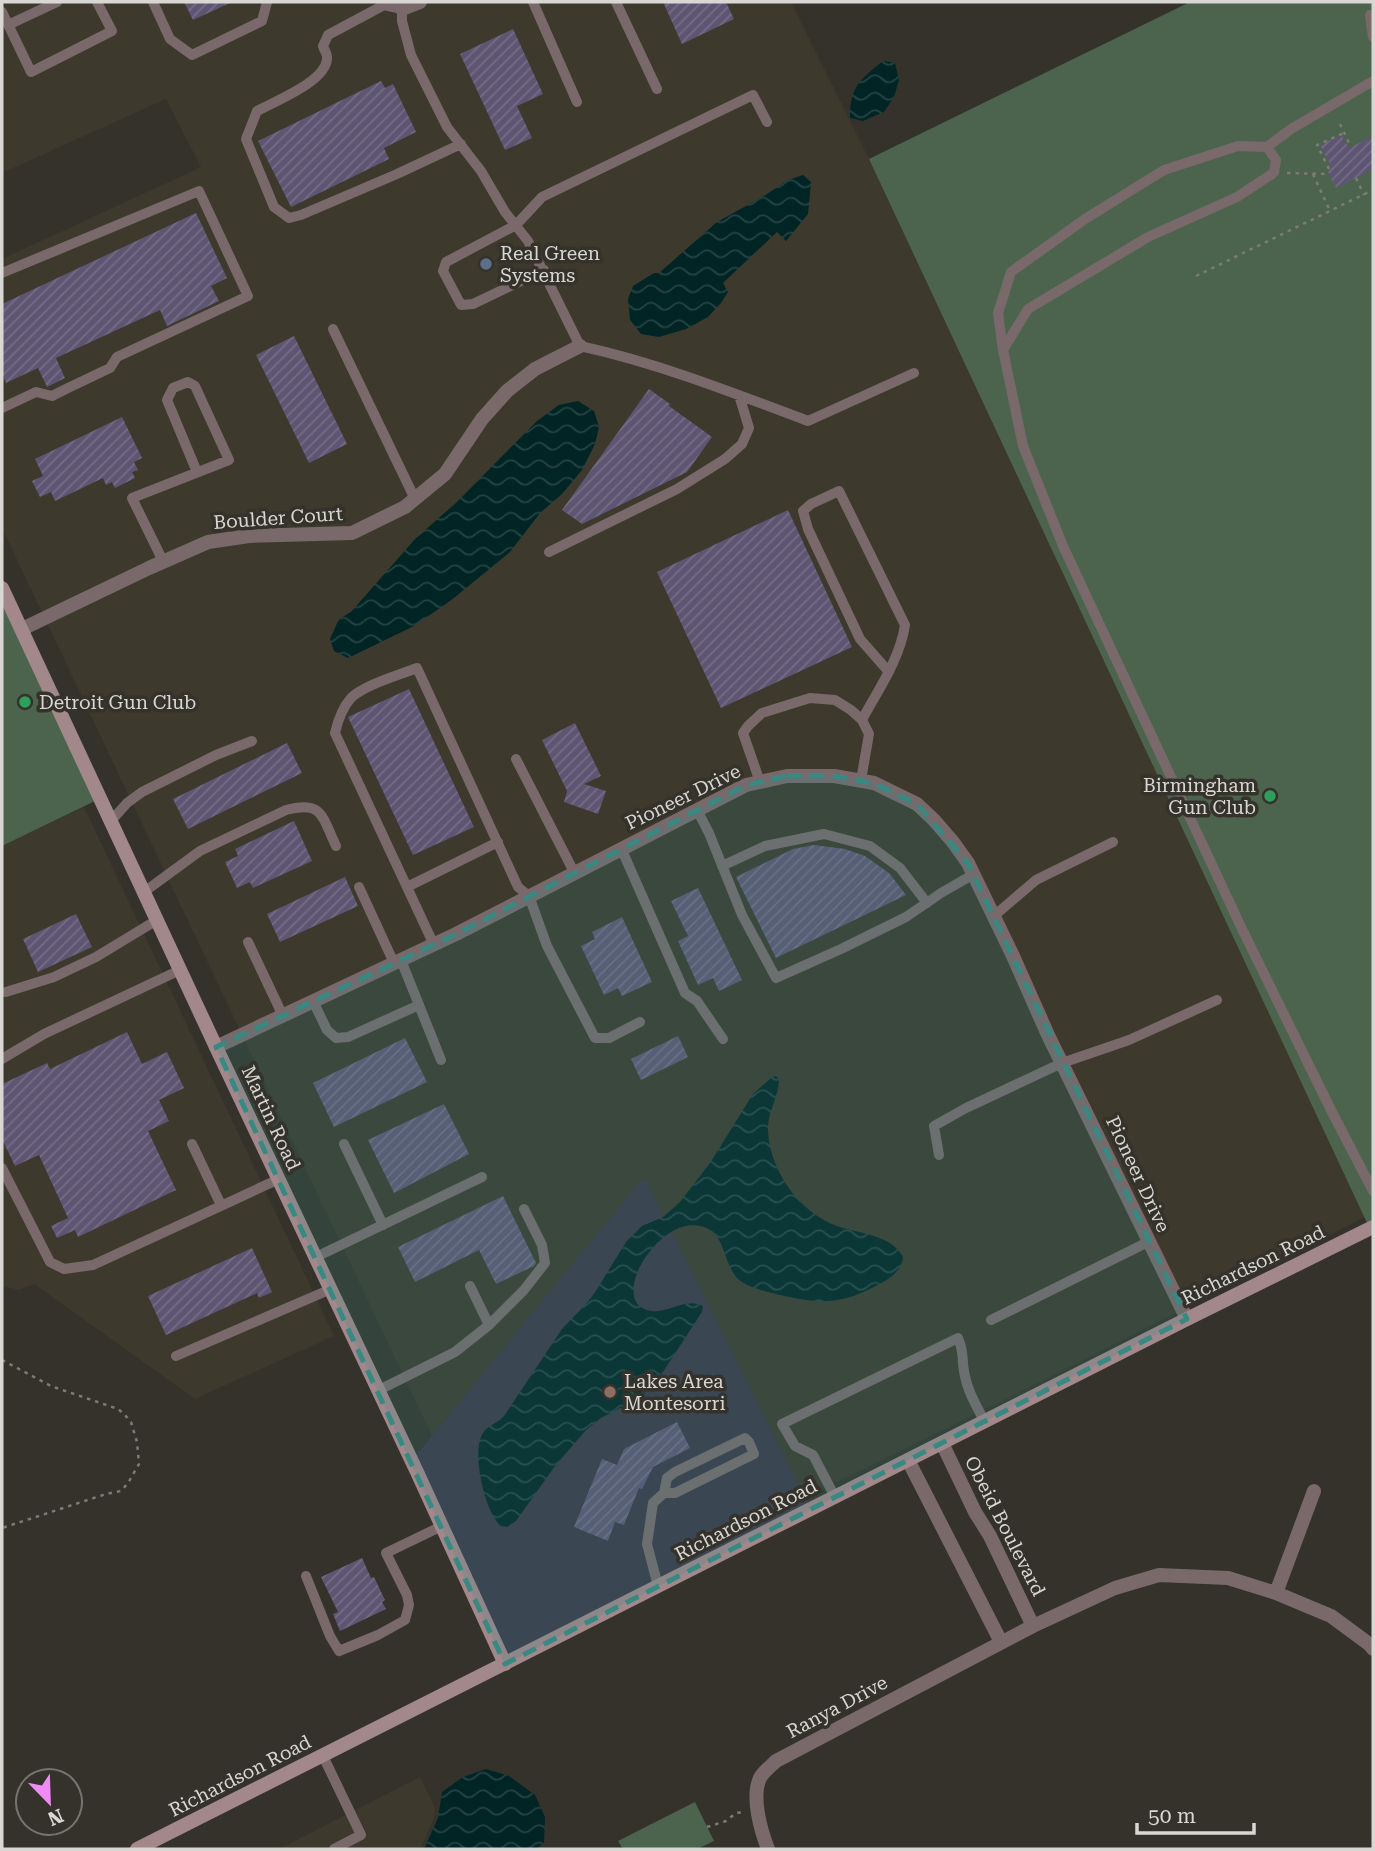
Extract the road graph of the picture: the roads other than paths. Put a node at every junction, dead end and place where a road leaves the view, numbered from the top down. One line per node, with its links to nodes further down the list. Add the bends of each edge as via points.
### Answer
1 (57, 2): 11 (lane)
2 (97, 2): 11 (lane, via 112,31 31,72)
3 (153, 2): 4 (lane, via 170,39 192,55 262,21)
4 (267, 2)
5 (420, 2): 8 (street)
6 (533, 2): 15 (lane)
7 (616, 2): 14 (lane)
8 (402, 9): 17 (lane, via 411,55 447,127); 17 (lane, via 384,5 328,35 323,70 307,85 257,111 246,139 274,207 289,218 302,215)
9 (2, 12): 11 (lane)
10 (1370, 15): 12 (lane)
11 (8, 25)
12 (1373, 37)
13 (1373, 81): 18 (lane)
14 (657, 89)
15 (577, 102)
16 (767, 122): 19 (lane, via 753,95 541,197)
17 (461, 144): 19 (lane)
18 (1267, 147): 24 (lane, via 1276,160 1275,172 1237,197 1148,237 1028,309); 24 (lane, via 1238,146 1164,170 1011,272 998,313)
19 (516, 225): 20 (lane); 20 (lane, via 446,262 443,271 461,305 473,304)
20 (544, 270): 23 (lane)
21 (2, 272): 27 (lane, via 199,191 248,296 117,357 110,368 52,396 36,392)
22 (333, 329): 29 (lane)
23 (580, 346): 26 (lane, via 618,354); 29 (street, Boulder Court, via 535,369 508,391 482,419 445,474)
24 (1003, 350): 77 (lane, via 1023,446 1063,545 1242,929)
25 (914, 373): 26 (lane, via 808,421)
26 (739, 395): 30 (lane, via 749,428 742,444 725,459 677,489)
27 (2, 408)
28 (197, 472): 28 (lane, via 229,460 195,386 188,382 173,388 167,400); 31 (lane, via 132,498)
29 (415, 499): 31 (street, Boulder Court, via 352,533 208,541)
30 (549, 552)
31 (163, 561): 33 (street, Boulder Court)
32 (2, 588): 33 (main road, Martin Road)
33 (22, 629): 41 (main road, Martin Road)
34 (889, 672): 34 (lane, via 905,625 839,491 803,511 860,639); 35 (lane)
35 (862, 720): 38 (lane, via 869,734); 39 (lane, via 835,700 810,698 762,713 743,733)
36 (253, 741): 41 (lane, via 142,792)
37 (516, 759): 47 (lane)
38 (862, 780): 39 (street, Pioneer Drive, via 787,776); 48 (street, Pioneer Drive, via 917,804 953,842)
39 (760, 782): 40 (street, Pioneer Drive)
40 (697, 810): 45 (street, Pioneer Drive); 46 (lane)
41 (111, 821): 51 (main road, Martin Road)
42 (498, 842): 50 (lane); 50 (lane, via 416,668 376,684 352,697 335,733); 52 (lane, via 518,887)
43 (1113, 842): 54 (lane, via 1036,880)
44 (336, 846): 51 (lane, via 321,813 312,806 298,806 200,851)
45 (621, 848): 47 (street, Pioneer Drive); 66 (lane, via 685,993 697,1001)
46 (722, 866): 53 (lane, via 765,846 824,835 870,846 900,868); 53 (lane, via 776,978)
47 (574, 872): 52 (street, Pioneer Drive)
48 (974, 874): 53 (lane); 54 (street, Pioneer Drive)
49 (359, 887): 58 (lane)
50 (407, 887): 57 (lane)
51 (144, 892): 55 (main road, Martin Road)
52 (529, 896): 57 (street, Pioneer Drive); 65 (lane, via 547,946 595,1038 609,1038)
53 (926, 903)
54 (994, 916): 70 (street, Pioneer Drive)
55 (157, 920): 59 (main road, Martin Road); 60 (lane, via 96,957)
56 (248, 942): 64 (lane)
57 (434, 944): 58 (street, Pioneer Drive)
58 (398, 961): 62 (street, Pioneer Drive); 63 (lane)
59 (180, 970): 67 (main road, Martin Road); 68 (lane, via 44,1034)
60 (6, 992)
61 (1217, 1000): 70 (lane)
62 (313, 1001): 63 (lane, via 336,1038 348,1037); 64 (street, Pioneer Drive)
63 (419, 1005): 69 (lane)
64 (283, 1016): 67 (street, Pioneer Drive)
65 (640, 1022)
66 (723, 1039)
67 (216, 1047): 76 (main road, Martin Road)
68 (2, 1059)
69 (441, 1060)
70 (1062, 1063): 73 (lane, via 934,1126); 82 (street, Pioneer Drive)
71 (192, 1144): 78 (lane)
72 (344, 1144): 80 (lane)
73 (939, 1155)
74 (2, 1168): 78 (lane, via 50,1262 64,1269 93,1265)
75 (482, 1177): 80 (lane)
76 (279, 1179): 78 (lane); 83 (main road, Martin Road)
77 (1373, 1191)
78 (220, 1205)
79 (524, 1209): 88 (lane, via 545,1264)
80 (383, 1225): 83 (lane)
81 (1373, 1227): 86 (main road, Richardson Road)
82 (1148, 1242): 86 (street, Pioneer Drive); 87 (lane)
83 (316, 1257): 85 (main road, Martin Road)
84 (470, 1286): 88 (lane)
85 (331, 1289): 89 (lane); 90 (main road, Martin Road)
86 (1187, 1319): 91 (main road, Richardson Road)
87 (991, 1320)
88 (489, 1325): 90 (lane, via 455,1352)
89 (176, 1356)
90 (379, 1390): 97 (main road, Martin Road)
91 (985, 1422): 92 (main road, Richardson Road); 96 (lane, via 964,1375 958,1338 782,1424 795,1446 813,1455)
92 (942, 1443): 93 (main road, Richardson Road); 101 (street, Obeid Boulevard)
93 (908, 1460): 96 (main road, Richardson Road); 102 (street)
94 (1314, 1491): 100 (street)
95 (664, 1493): 95 (lane, via 667,1478 675,1472 745,1438 749,1442 754,1454 676,1493); 99 (lane, via 653,1503 647,1544)
96 (835, 1497): 99 (main road, Richardson Road)
97 (442, 1526): 98 (lane, via 386,1553 407,1595 405,1620 339,1651); 104 (main road, Martin Road)
98 (306, 1576)
99 (658, 1586): 104 (main road, Richardson Road)
100 (1276, 1594): 101 (street, Ranya Drive, via 1228,1578 1159,1574 1115,1588); 103 (street, Ranya Drive, via 1331,1616)
101 (1034, 1626): 102 (street, Ranya Drive)
102 (1001, 1642): 108 (street, Ranya Drive, via 776,1761 761,1777 756,1793 760,1829)
103 (1373, 1649)
104 (505, 1664): 105 (main road, Richardson Road)
105 (323, 1756): 106 (main road, Richardson Road); 107 (lane, via 361,1835)
106 (137, 1849)
107 (334, 1849)
108 (768, 1849)

